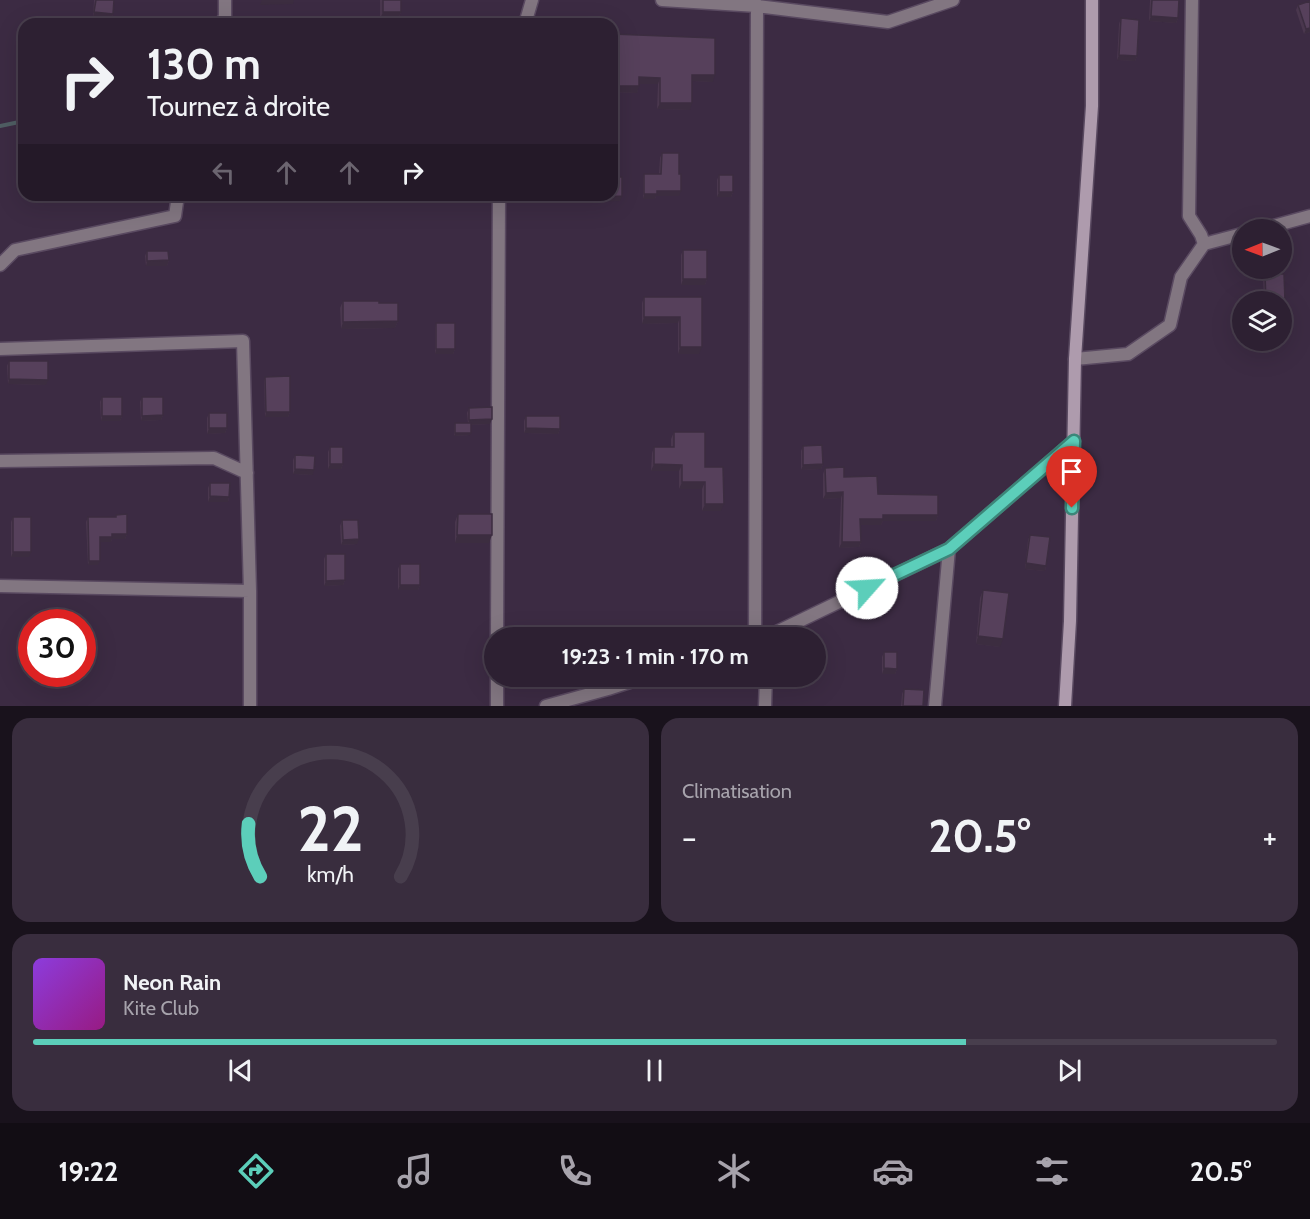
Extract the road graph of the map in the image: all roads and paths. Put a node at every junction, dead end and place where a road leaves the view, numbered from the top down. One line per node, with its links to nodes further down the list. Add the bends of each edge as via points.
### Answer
1 (225, 0): 8 (street)
2 (532, 0): 9 (street)
3 (662, 0): 7 (street)
4 (953, 0): 7 (street, via 888,22)
5 (1092, 0): 18 (street, via 1092,106)
6 (1192, 0): 15 (street, via 1189,216)
7 (756, 3): 26 (street)
8 (224, 18)
9 (527, 18)
10 (177, 201): 16 (street, via 175,216 15,250)
11 (500, 201): 25 (street)
12 (1310, 216): 13 (street)
13 (1292, 221)
14 (1232, 237): 15 (street)
15 (1204, 244): 18 (street, via 1181,277 1170,325 1128,354)
16 (0, 265)
17 (0, 350): 21 (street, via 243,341)
18 (1075, 359): 19 (street)
19 (1074, 441): 22 (street); 36 (street, via 1071,621)
20 (0, 461): 21 (street, via 214,458)
21 (247, 473): 24 (street)
22 (949, 549): 27 (street); 35 (street)
23 (0, 586): 24 (street)
24 (250, 591): 31 (street)
25 (497, 627)
26 (755, 627)
27 (787, 627)
28 (497, 687): 32 (street)
29 (614, 687): 33 (street)
30 (766, 687): 34 (street)
31 (250, 706)
32 (497, 706)
33 (546, 706)
34 (765, 706)
35 (935, 706)
36 (1065, 706)

